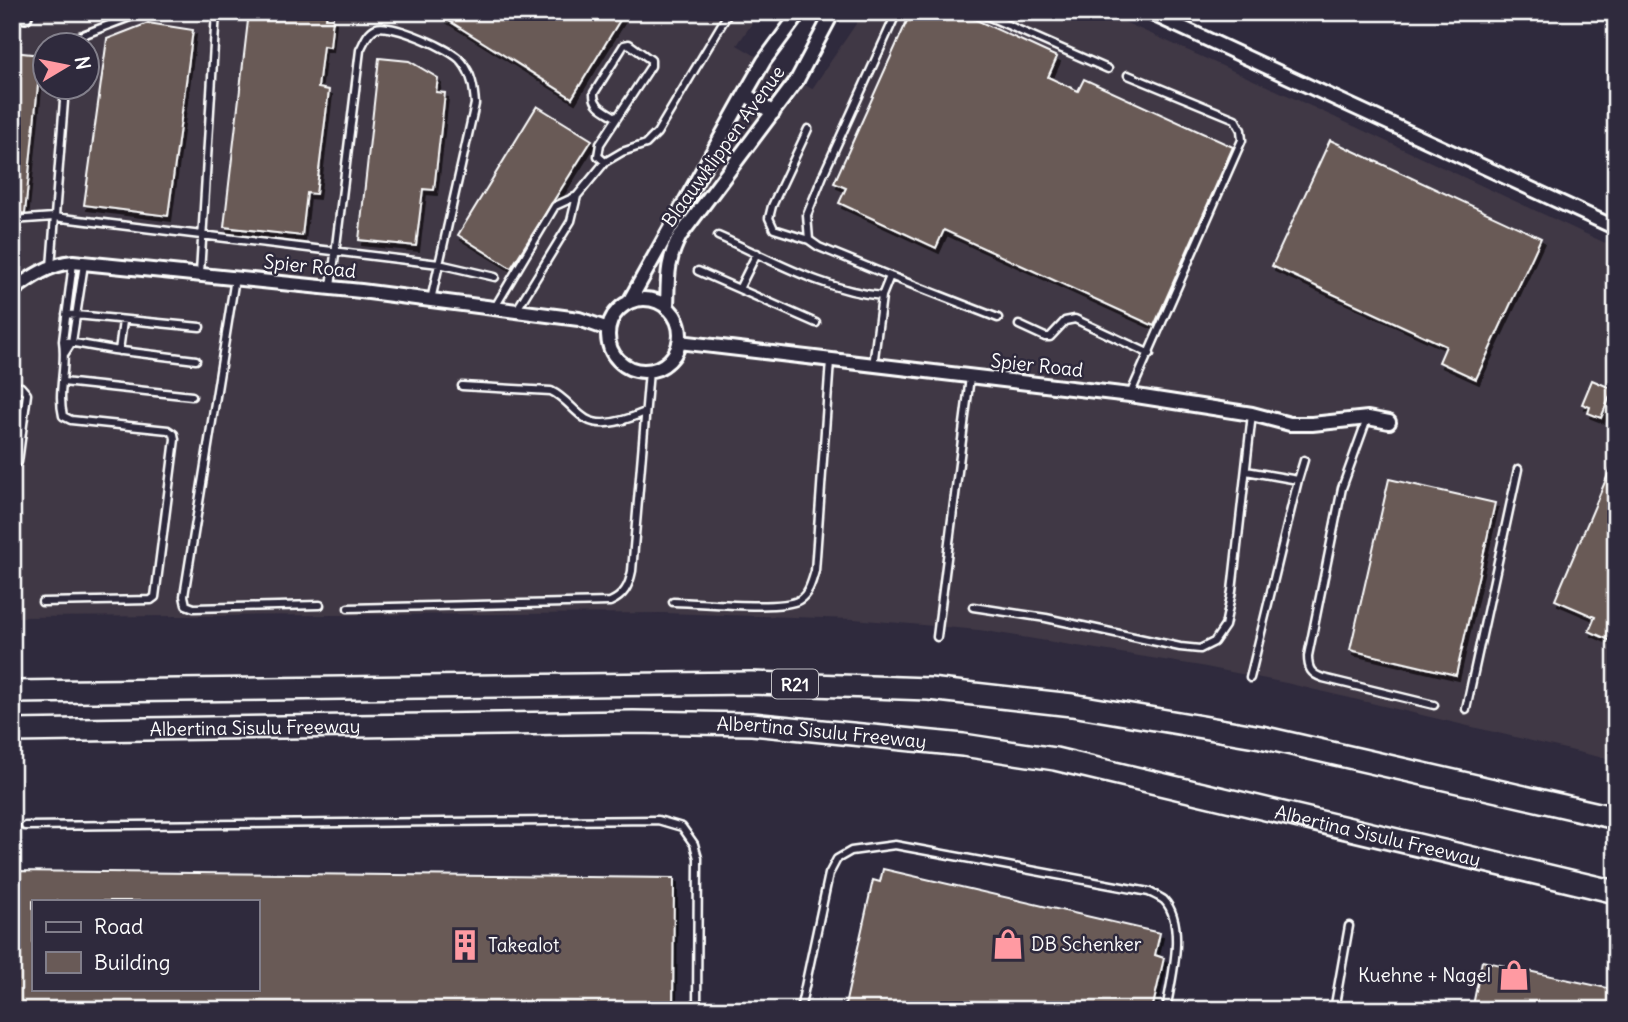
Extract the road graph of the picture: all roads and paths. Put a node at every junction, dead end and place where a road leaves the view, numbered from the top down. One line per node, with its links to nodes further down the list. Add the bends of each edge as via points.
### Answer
1 (144, 12): 9 (lane)
2 (216, 12): 22 (lane)
3 (729, 12): 17 (lane, via 657,133 646,144)
4 (800, 12): 12 (street, Blaauwklippen Avenue)
5 (897, 12): 24 (lane, via 807,215)
6 (978, 12): 10 (lane)
7 (1148, 12): 21 (street)
8 (827, 15): 14 (street, Blaauwklippen Avenue, via 797,80)
9 (91, 32)
10 (1108, 69)
11 (1128, 75): 57 (lane, via 1235,119 1242,141)
12 (745, 94): 14 (street); 40 (street, Blaauwklippen Avenue)
13 (64, 102): 19 (lane)
14 (773, 113): 42 (street, Blaauwklippen Avenue, via 680,236 668,267)
15 (617, 118): 15 (lane, via 651,66 651,60 629,44 618,52 594,93 596,105); 17 (lane, via 597,151)
16 (808, 129): 24 (lane, via 769,218 774,229)
17 (605, 162): 18 (lane)
18 (577, 196): 41 (lane, via 555,206); 43 (lane, via 571,221)
19 (54, 217): 20 (lane); 22 (lane); 29 (lane)
20 (12, 220)
21 (1616, 228)
22 (202, 236): 25 (lane); 31 (lane)
23 (718, 236): 26 (lane)
24 (809, 240): 32 (lane)
25 (336, 251): 28 (lane); 28 (lane, via 360,50 368,34 376,28 389,28 443,48 462,61 472,82 475,104); 35 (lane)
26 (757, 253): 36 (lane); 38 (lane, via 828,285)
27 (79, 262): 29 (street, Spier Road); 31 (street, Spier Road); 44 (lane); 45 (lane)
28 (439, 264): 33 (lane); 39 (lane)
29 (50, 268): 37 (street, Spier Road)
30 (698, 271): 36 (lane)
31 (200, 273): 34 (street, Spier Road)
32 (890, 276): 38 (lane); 46 (lane)
33 (495, 277)
34 (235, 278): 35 (street, Spier Road); 79 (lane, via 186,605)
35 (331, 288): 39 (street, Spier Road)
36 (739, 289): 48 (lane)
37 (12, 291)
38 (882, 296): 60 (lane)
39 (430, 300): 41 (street, Spier Road)
40 (629, 302): 42 (street, via 649,299); 51 (street, via 612,318)
41 (494, 308): 43 (street, Spier Road)
42 (667, 308): 54 (street, via 678,323)
43 (516, 311): 51 (street, Spier Road, via 579,319)
44 (66, 314): 45 (lane); 52 (lane)
45 (76, 316): 47 (lane); 53 (lane)
46 (998, 318)
47 (123, 321): 50 (lane); 55 (lane)
48 (816, 323)
49 (1019, 325): 57 (lane, via 1050,337 1065,321 1075,319)
50 (200, 327)
51 (608, 329): 61 (street, via 618,360 638,371)
52 (63, 341): 53 (lane); 56 (lane)
53 (72, 342): 55 (lane); 56 (lane)
54 (679, 342): 59 (street, Spier Road); 61 (street, via 669,361)
55 (119, 351): 58 (lane)
56 (65, 353): 63 (lane)
57 (1150, 354): 66 (lane)
58 (196, 360)
59 (830, 361): 60 (street, Spier Road); 77 (lane, via 815,571 807,592 799,600 775,605)
60 (873, 366): 62 (street, Spier Road)
61 (649, 371): 68 (lane)
62 (970, 377): 66 (street, Spier Road); 82 (lane)
63 (63, 382): 67 (lane); 78 (lane, via 61,411 66,419 168,430 175,439 155,597)
64 (12, 386): 73 (lane, via 27,394)
65 (462, 386): 68 (lane, via 551,391 589,421 628,420)
66 (1130, 395): 69 (street, Spier Road)
67 (192, 396)
68 (645, 412): 81 (lane, via 632,572 619,598 610,602)
69 (1252, 414): 70 (street, Spier Road, via 1290,424); 75 (lane)
70 (1368, 418): 71 (street, Spier Road); 85 (lane, via 1342,488 1309,670 1323,678)
71 (1389, 422)
72 (1304, 460): 76 (lane)
73 (18, 462)
74 (1518, 469): 86 (lane)
75 (1246, 471): 76 (lane); 80 (lane, via 1225,626 1214,642 1200,649)
76 (1298, 480): 83 (lane)
77 (673, 601)
78 (42, 602)
79 (320, 606)
80 (973, 607)
81 (348, 608)
82 (937, 637)
83 (1250, 678)
84 (12, 692): 88 (highway, Albertina Sisulu Freeway / R21, via 751,683 929,689 1072,705 1261,737)
85 (1434, 705)
86 (1466, 709)
87 (12, 731): 90 (highway, Albertina Sisulu Freeway / R21, via 633,722 752,724 845,732 1055,759)
88 (1616, 818)
89 (25, 826): 92 (lane, via 670,822 688,834 698,859)
90 (1616, 892)
91 (1349, 926): 95 (lane)
92 (697, 1010)
93 (800, 1010): 94 (lane, via 829,874 837,859 851,851 895,845 1149,892 1163,900 1171,912 1176,948)
94 (1166, 1010)
95 (1334, 1010)

